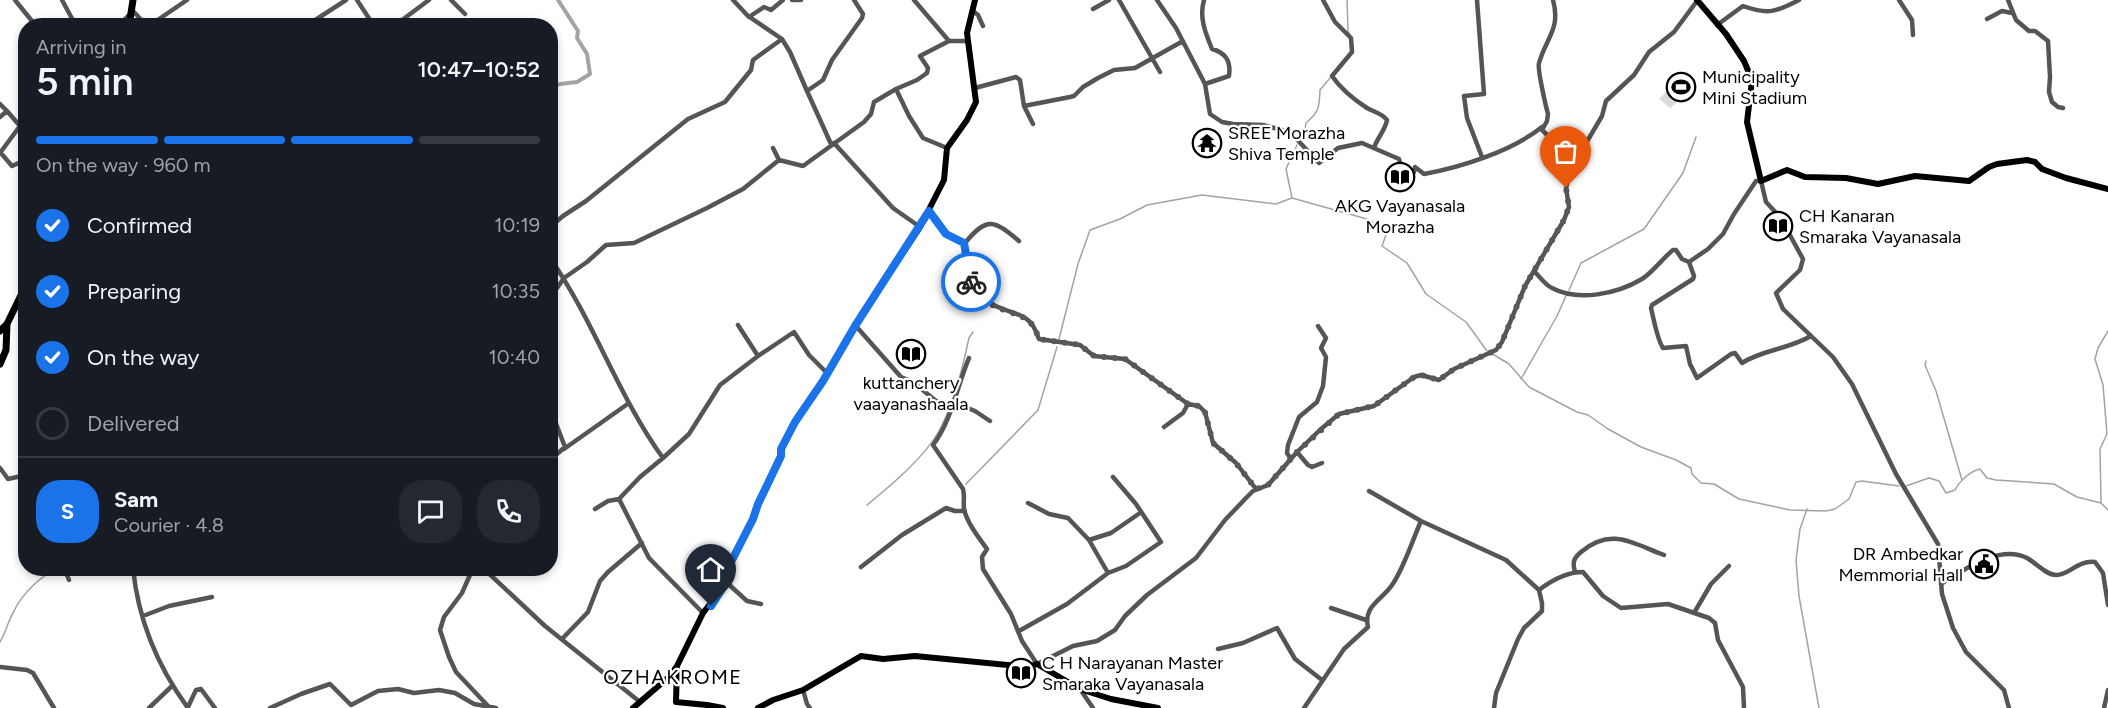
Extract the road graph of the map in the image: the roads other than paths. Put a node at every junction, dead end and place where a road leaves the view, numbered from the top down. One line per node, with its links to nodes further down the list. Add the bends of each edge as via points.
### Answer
1 (15, 0): 33 (street)
2 (62, 0): 34 (street)
3 (133, 0): 29 (highway)
4 (188, 0): 38 (street)
5 (346, 0): 39 (street)
6 (357, 0): 40 (street)
7 (429, 0): 41 (street)
8 (451, 0): 31 (street)
9 (733, 0): 32 (street)
10 (783, 0): 32 (street, via 771,10 764,7)
11 (792, 0): 12 (street)
12 (801, 0)
13 (854, 0): 55 (street, via 862,18 832,60 824,80)
14 (914, 0): 47 (street)
15 (975, 0): 28 (main road)
16 (1109, 0): 27 (street)
17 (1119, 0): 50 (street)
18 (1157, 0): 49 (street)
19 (1204, 0): 52 (street, via 1200,13 1207,36 1212,49 1222,52 1228,61 1230,73)
20 (1323, 0): 68 (street, via 1335,22 1351,38 1352,52 1332,77 1342,90 1387,120)
21 (1478, 0): 70 (street, via 1484,94 1464,96 1467,118)
22 (1553, 0): 63 (street, via 1557,15 1554,28 1538,64 1548,114)
23 (1697, 0): 43 (main road); 72 (street, via 1674,32 1649,52 1634,75 1606,100 1598,123)
24 (1799, 0): 43 (street, via 1765,13 1743,6)
25 (1899, 0): 45 (street, via 1912,20)
26 (2008, 0): 30 (street)
27 (1093, 9)
28 (973, 11): 44 (street); 48 (main road, via 967,28)
29 (131, 12): 35 (street); 36 (highway); 37 (street)
30 (2012, 13): 42 (street, via 2002,11); 58 (street, via 2029,31 2048,41 2049,92 2052,102)
31 (465, 14)
32 (749, 17): 46 (street)
33 (30, 18)
34 (72, 18)
35 (125, 18)
36 (130, 18)
37 (138, 18)
38 (160, 18)
39 (318, 18)
40 (369, 18)
41 (405, 18)
42 (1987, 20)
43 (1717, 25): 74 (main road, via 1744,61 1752,80 1747,122)
44 (983, 26)
45 (1913, 35)
46 (782, 39): 55 (street); 77 (street, via 753,60 751,70 724,102 688,119)
47 (949, 41): 48 (street); 54 (street, via 920,56 927,73)
48 (968, 41): 53 (main road)
49 (1183, 41): 50 (street); 52 (street)
50 (1152, 59): 51 (street); 57 (street, via 1135,68 1114,70 1074,96)
51 (1160, 72)
52 (1205, 84): 68 (street, via 1210,114 1222,122 1290,132 1319,163 1338,148 1362,143)
53 (975, 88): 57 (street, via 1016,77 1020,80); 67 (main road, via 972,111)
54 (896, 89): 65 (street, via 877,99 864,122); 67 (street, via 922,138)
55 (807, 91): 65 (street)
56 (0, 104): 59 (street)
57 (1024, 106): 62 (street)
58 (2063, 108)
59 (7, 111): 60 (street); 61 (street)
60 (0, 117)
61 (18, 124)
62 (1033, 124)
63 (1542, 127): 70 (street, via 1529,138); 72 (street)
64 (18, 129): 69 (street)
65 (832, 143): 71 (street, via 803,166); 78 (street, via 893,208)
66 (773, 148): 71 (street)
67 (947, 148): 76 (main road, via 944,180)
68 (1374, 148): 70 (street, via 1399,159 1406,170 1414,172 1415,167 1424,174)
69 (0, 152): 73 (street, via 12,166)
70 (1482, 157)
71 (779, 160): 84 (street, via 743,189 707,208 634,243 606,244)
72 (1575, 162): 83 (street, via 1566,188 1569,207)
73 (18, 163)
74 (1761, 180): 75 (main road, via 1787,170 1805,177 1878,184 1915,176 1969,181 1997,164 2027,160 2066,178); 81 (street, via 1744,198 1723,234); 92 (street, via 1766,201 1780,217 1803,259 1800,270 1776,293 1784,309)
75 (2108, 189)
76 (929, 211): 78 (main road); 80 (street, via 946,234)
77 (558, 221)
78 (921, 227): 89 (main road)
79 (1019, 241): 80 (street, via 994,224 977,228)
80 (964, 243): 99 (street, via 970,279 987,303 1024,317 1039,339 1080,345 1094,356 1125,359)
81 (1689, 262): 83 (street, via 1673,250 1643,279 1589,295 1551,288); 92 (street, via 1693,279 1651,308 1659,343 1663,348 1686,346 1697,378 1731,354 1735,353 1742,363)
82 (558, 269): 84 (street)
83 (1535, 272): 105 (street, via 1496,350 1439,380 1414,377 1374,406 1339,414)
84 (564, 278): 85 (street); 98 (street)
85 (558, 287)
86 (18, 301): 87 (highway)
87 (7, 324): 91 (highway); 95 (highway, via 6,350)
88 (738, 325): 93 (street)
89 (855, 326): 96 (main road); 100 (street, via 901,377)
90 (1318, 326): 108 (street, via 1326,338 1321,348 1326,357 1323,386 1317,402 1299,417 1288,445)
91 (0, 331)
92 (1811, 336): 134 (street, via 1833,357 1852,384 1896,474 1938,544)
93 (758, 356): 96 (street, via 794,332 808,355); 107 (street, via 720,385 689,434)
94 (969, 358): 97 (street)
95 (0, 364)
96 (828, 374): 133 (main road, via 805,405 781,449)
97 (953, 402): 100 (street); 101 (street)
98 (629, 403): 104 (street); 107 (street)
99 (1188, 404): 102 (street, via 1183,413); 113 (street, via 1205,412 1213,443 1236,463)
100 (949, 408): 118 (street, via 933,445 963,489)
101 (990, 421)
102 (1164, 427)
103 (558, 429): 104 (street)
104 (564, 449): 106 (street)
105 (1297, 452): 108 (street); 109 (street, via 1312,467)
106 (558, 454)
107 (663, 458): 115 (street)
108 (1291, 459): 113 (street, via 1268,485)
109 (1322, 463)
110 (0, 468): 111 (street, via 8,479)
111 (18, 477)
112 (1113, 477): 119 (street)
113 (1256, 489): 147 (street, via 1225,520 1196,558 1147,595 1115,630)
114 (1369, 491): 120 (street)
115 (619, 500): 117 (street, via 608,501); 122 (street)
116 (1028, 503): 121 (street, via 1068,518)
117 (596, 509)
118 (965, 511): 125 (street, via 946,508); 144 (street, via 987,549 982,557 983,569)
119 (1140, 513): 121 (street, via 1111,533); 127 (street, via 1161,542 1126,566)
120 (1421, 521): 135 (street, via 1506,560); 143 (street, via 1392,586 1371,606)
121 (1089, 540): 127 (street)
122 (642, 543): 141 (street, via 649,558); 145 (street, via 600,581 588,612)
123 (1664, 555): 126 (street, via 1620,538 1603,538 1574,558)
124 (1729, 566): 140 (street, via 1711,584)
125 (861, 567)
126 (1575, 572): 135 (street); 140 (street, via 1583,572 1603,596 1621,608 1668,604)
127 (1108, 573): 144 (street, via 1067,604)
128 (68, 576): 132 (street)
129 (135, 576): 142 (street)
130 (469, 576): 157 (street, via 440,630 456,672)
131 (492, 576): 145 (street)
132 (69, 579)
133 (725, 581): 137 (street, via 747,601); 141 (main road)
134 (1941, 584): 138 (street, via 1977,563 2004,555 2026,557 2056,575 2086,561 2095,562 2103,573); 173 (street, via 1953,628 1966,652 2004,690)
135 (1539, 590): 171 (street, via 1542,611 1518,639 1496,693)
136 (212, 597): 142 (street)
137 (761, 604)
138 (2108, 605)
139 (1330, 608): 143 (street)
140 (1694, 612): 172 (street, via 1715,623 1718,640 1743,687)
141 (703, 614): 148 (main road)
142 (143, 616): 151 (street, via 156,656)
143 (1366, 620): 150 (street, via 1368,627 1344,649)
144 (1019, 631): 147 (street)
145 (562, 639): 155 (street)
146 (1218, 650): 150 (street, via 1278,628 1295,659)
147 (1037, 664): 152 (main road); 153 (main road, via 1028,667 915,656 861,656)
148 (677, 666): 155 (main road); 156 (main road)
149 (0, 667): 158 (street, via 33,673)
150 (1322, 680): 170 (street)
151 (172, 686): 159 (street); 160 (street)
152 (1080, 689): 168 (street); 169 (main road)
153 (802, 690): 166 (main road); 167 (street)
154 (2108, 690): 174 (street)
155 (640, 702): 164 (main road)
156 (676, 705): 165 (main road)
157 (488, 706): 162 (street, via 474,704 455,693 398,689 378,692 351,705 330,684); 163 (street)
158 (54, 708)
159 (149, 708)
160 (188, 708): 161 (street, via 196,690 201,689)
161 (215, 708)
162 (270, 708)
163 (496, 708)
164 (633, 708)
165 (723, 708)
166 (758, 708)
167 (810, 708)
168 (1093, 708)
169 (1156, 708)
170 (1304, 708)
171 (1494, 708)
172 (1744, 708)
173 (2009, 708)
174 (2104, 708)

